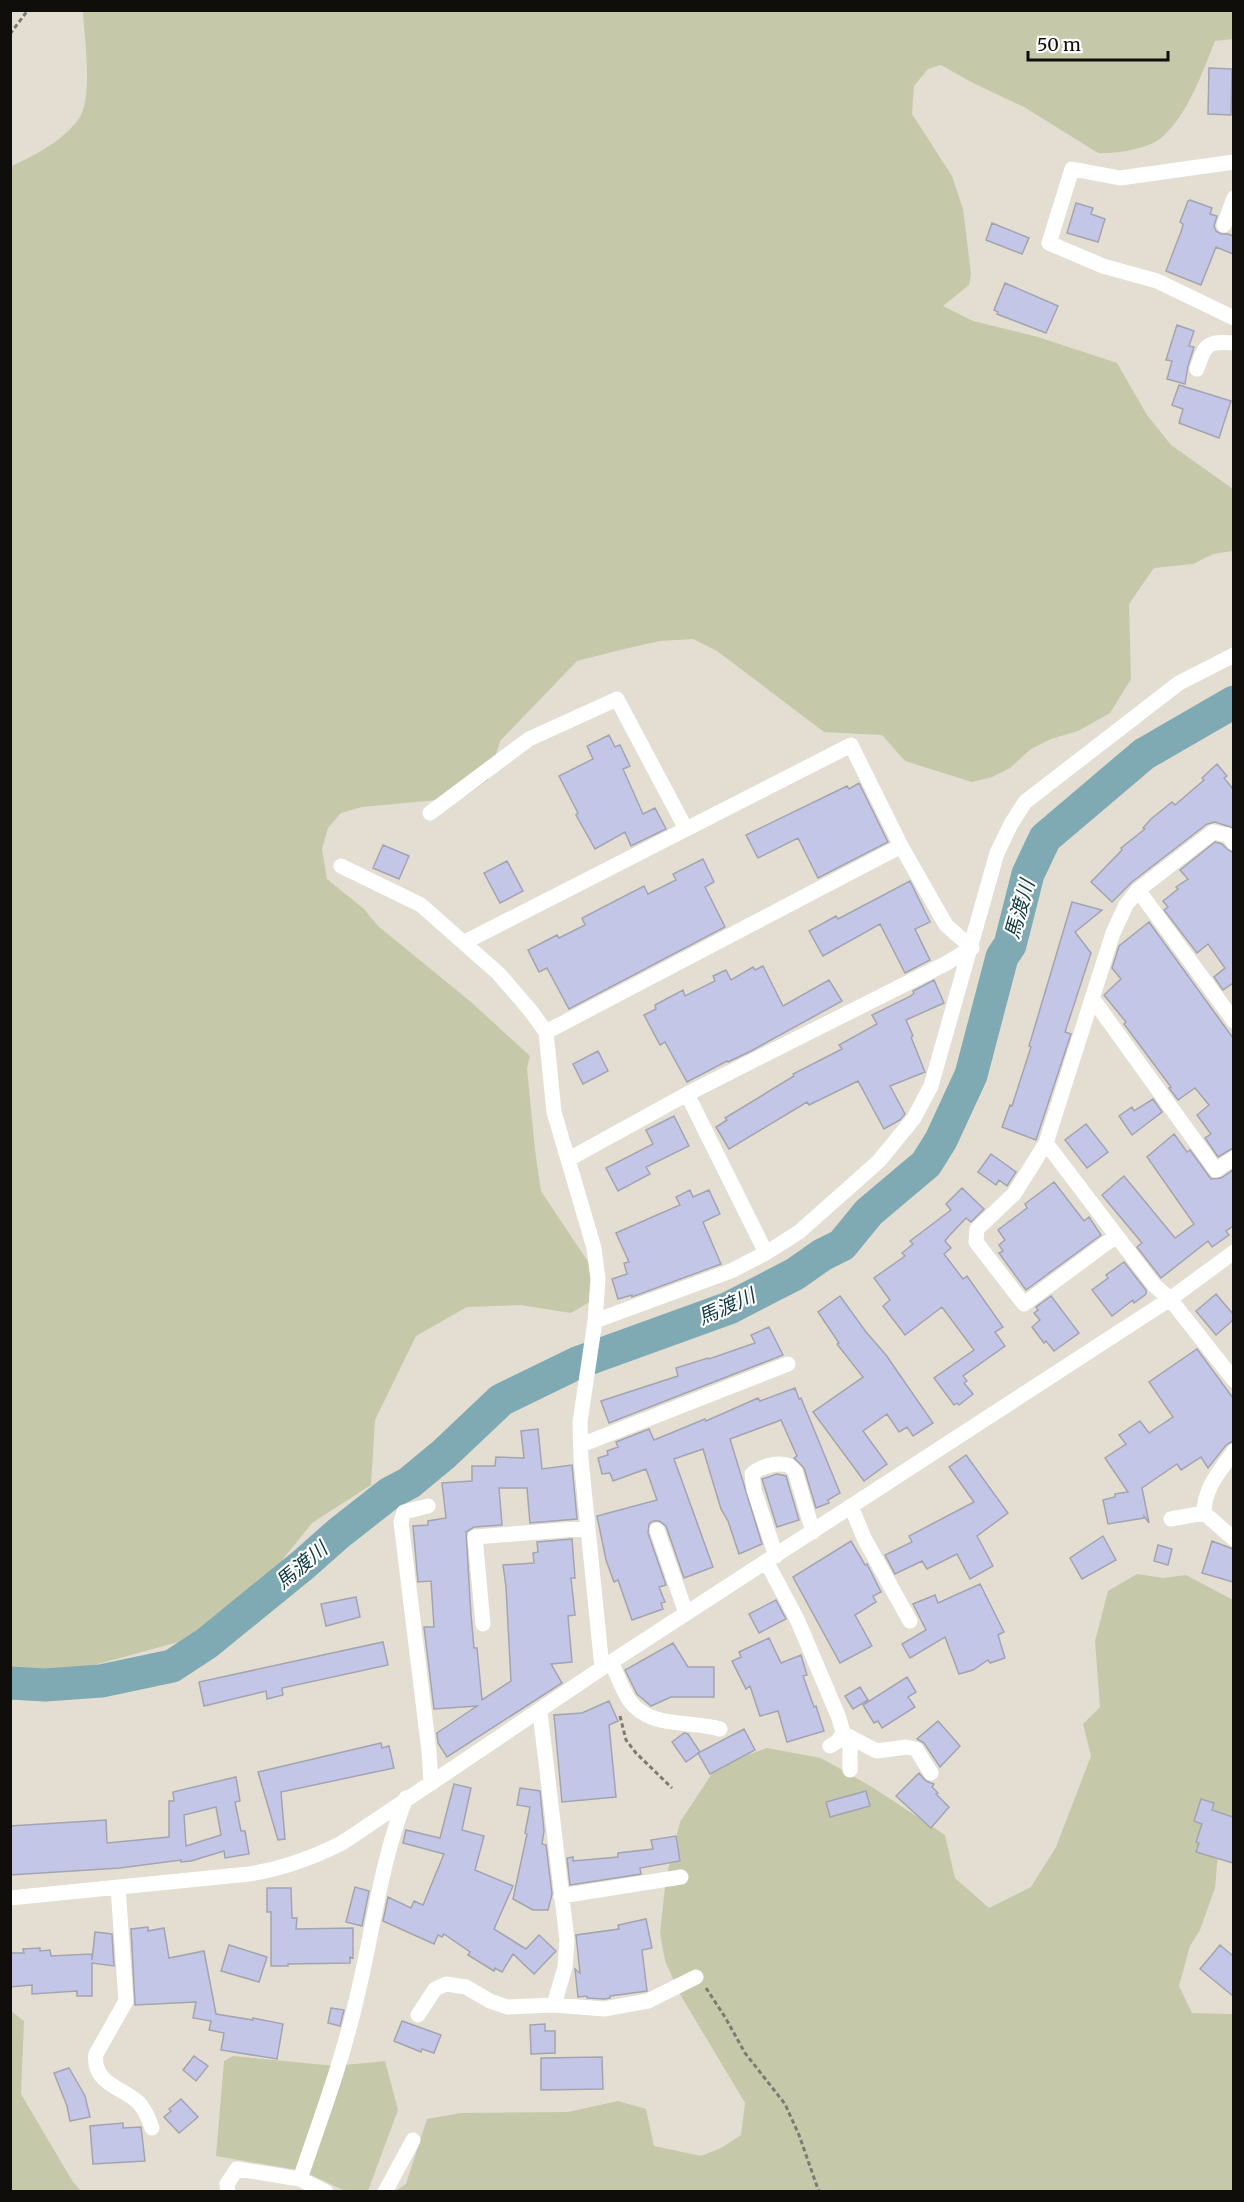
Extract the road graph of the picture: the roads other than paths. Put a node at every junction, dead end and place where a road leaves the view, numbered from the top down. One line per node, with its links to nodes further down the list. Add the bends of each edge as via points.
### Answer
1 (1233, 162): 4 (street, via 1120,178 1072,168 1049,243 1104,266 1157,281)
2 (1233, 198): 3 (street)
3 (1224, 225)
4 (1233, 318)
5 (1233, 343): 6 (street, via 1210,344 1204,349)
6 (1197, 369)
7 (1233, 655): 15 (street, via 1179,683 1025,802 997,853)
8 (430, 813): 9 (street, via 529,740 617,699)
9 (686, 829): 11 (street, via 851,745); 14 (street)
10 (1233, 843): 13 (street, via 1228,835 1213,832)
11 (901, 846): 15 (street, via 946,925); 18 (street)
12 (341, 866): 14 (street, via 421,905)
13 (1138, 890): 16 (street, via 1113,933); 17 (street)
14 (465, 942): 18 (street, via 499,974)
15 (972, 948): 19 (street); 25 (street, via 931,1086 914,1118 879,1161 799,1232)
16 (1092, 998): 20 (street); 21 (street, via 1216,1170)
17 (1233, 1021)
18 (546, 1032): 22 (street, via 554,1112)
19 (687, 1094): 22 (street); 25 (street)
20 (1046, 1143): 23 (street); 23 (street, via 1014,1194 977,1229 976,1242 1024,1304)
21 (1233, 1158)
22 (569, 1159): 27 (street, via 594,1248 598,1279)
23 (1116, 1236): 26 (street, via 1154,1285)
24 (1233, 1252): 26 (street)
25 (766, 1253): 27 (street, via 731,1271)
26 (1170, 1299): 28 (street); 35 (street)
27 (595, 1321): 32 (street, via 580,1422)
28 (1215, 1356): 29 (street); 31 (street)
29 (1233, 1360)
30 (788, 1364): 32 (street)
31 (1233, 1380)
32 (581, 1444): 38 (street)
33 (1233, 1451): 36 (street, via 1207,1492)
34 (428, 1506): 53 (street, via 404,1512 401,1522)
35 (851, 1506): 40 (street); 44 (street, via 864,1538)
36 (1204, 1513): 37 (street); 41 (street)
37 (1171, 1519)
38 (588, 1528): 45 (street, via 475,1537); 46 (street)
39 (657, 1530): 43 (street)
40 (813, 1532): 42 (street); 42 (street, via 795,1471 776,1464 755,1471 754,1490)
41 (1233, 1539)
42 (771, 1559): 43 (street); 49 (street)
43 (686, 1613): 46 (street)
44 (910, 1621)
45 (483, 1624)
46 (607, 1665): 47 (street); 48 (street, via 640,1712 652,1718)
47 (540, 1712): 53 (street); 57 (street)
48 (720, 1729)
49 (843, 1733): 50 (street); 51 (street, via 850,1746); 52 (street, via 877,1750 916,1749)
50 (830, 1746)
51 (850, 1770)
52 (931, 1773)
53 (431, 1782): 54 (street)
54 (406, 1798): 56 (street, via 342,1844 278,1869); 64 (street, via 384,1866 353,2015)
55 (681, 1877): 57 (street)
56 (118, 1887): 58 (street); 62 (street, via 126,2001 96,2054 95,2063 112,2086 141,2106)
57 (561, 1896): 60 (street, via 566,1952)
58 (10, 1898)
59 (696, 1977): 60 (street, via 661,1996 631,2005 604,2009)
60 (554, 2005): 61 (street, via 507,2007 466,1987 446,1984 435,1989)
61 (418, 2015)
62 (153, 2128)
63 (413, 2140): 67 (street)
64 (300, 2179): 65 (street, via 237,2169 227,2184); 66 (street)
65 (228, 2192)
66 (327, 2192)
67 (385, 2192)

